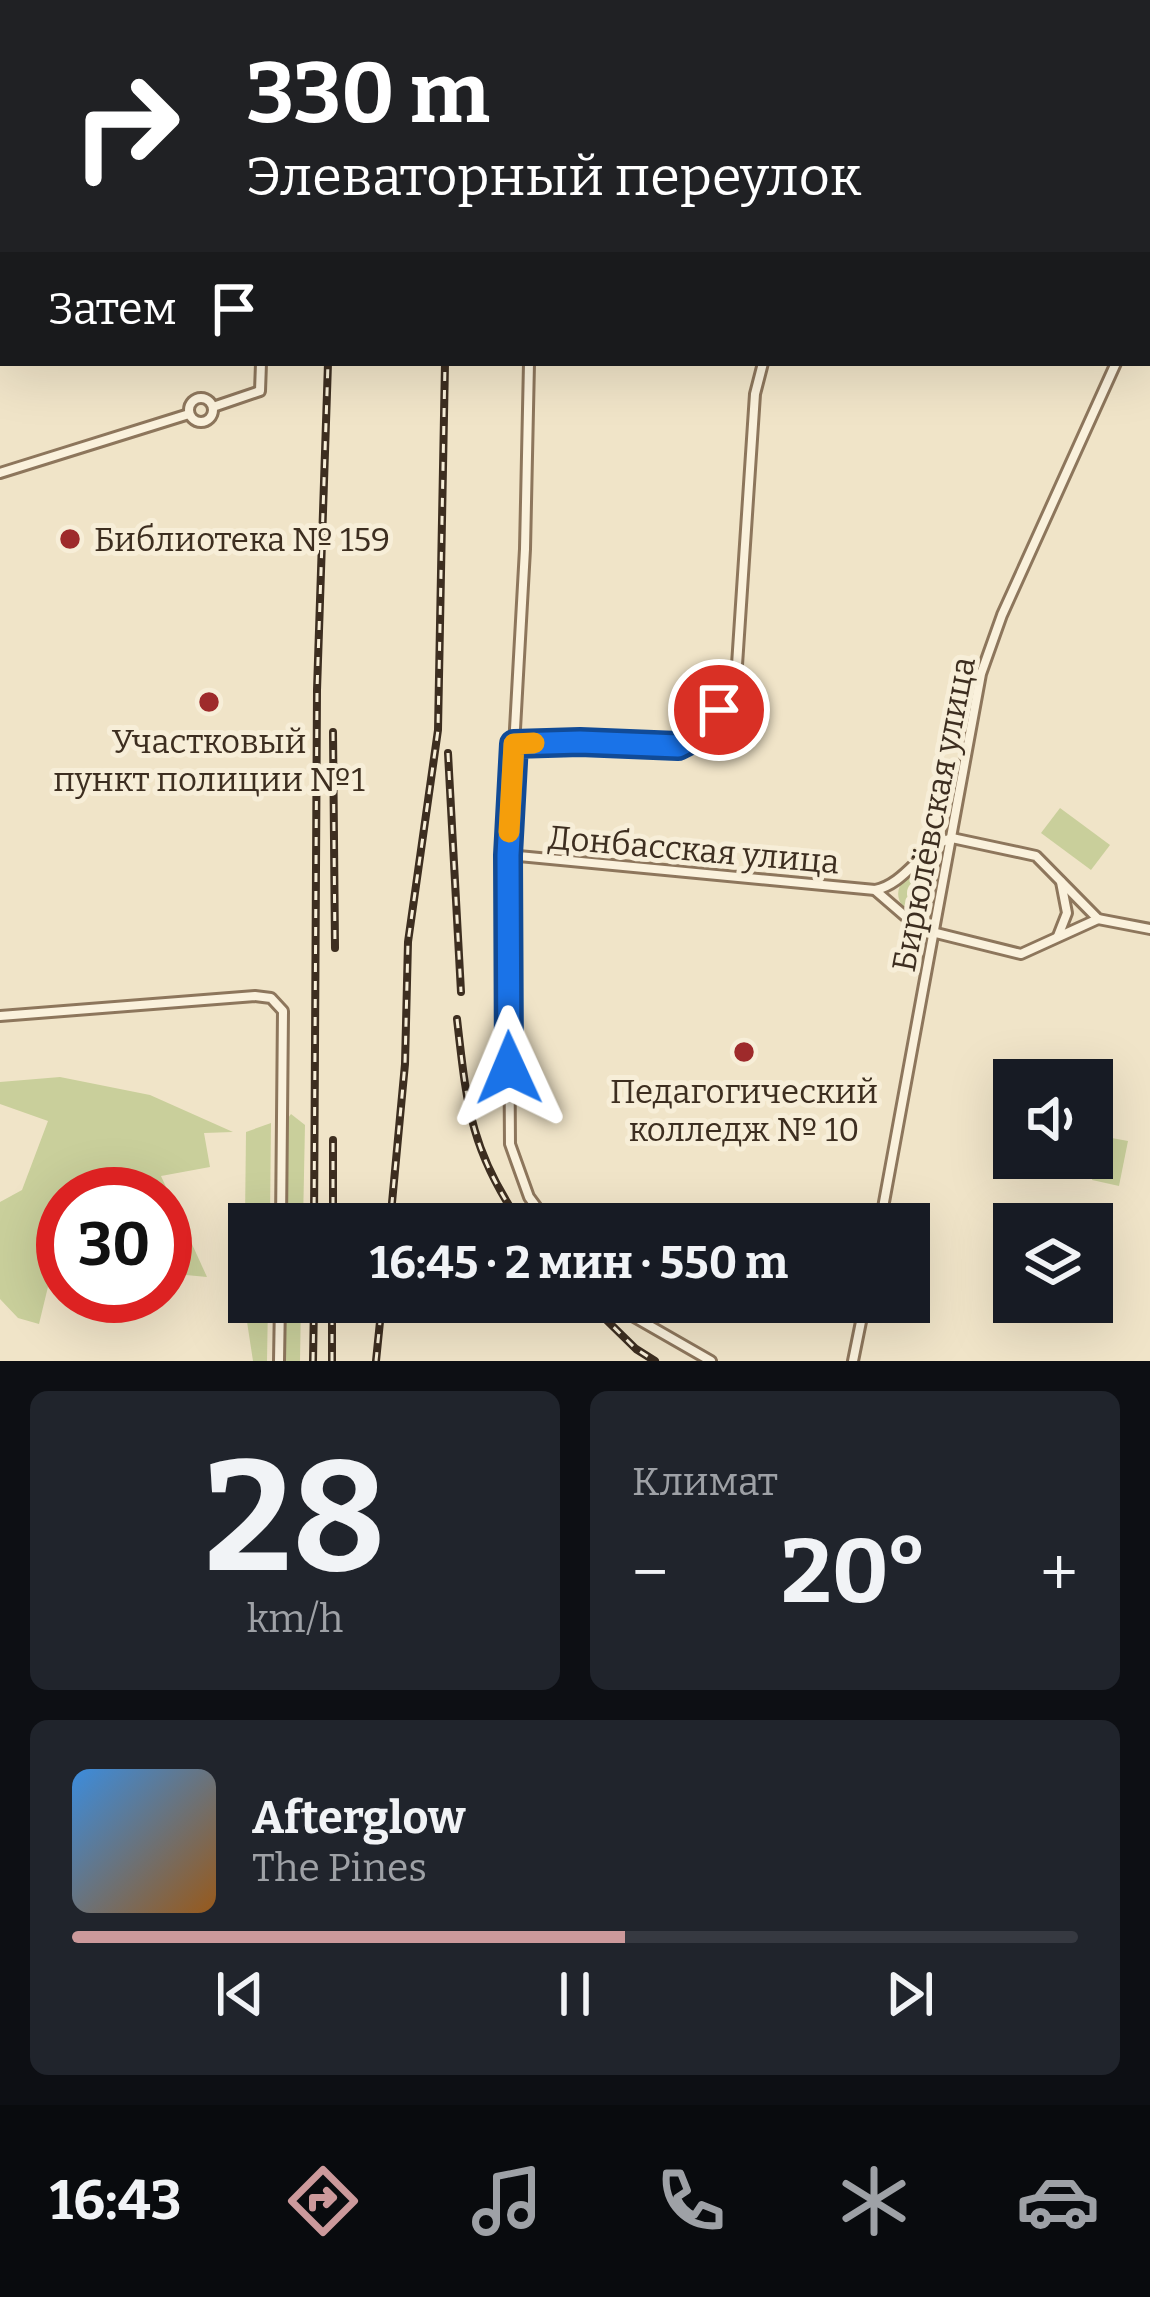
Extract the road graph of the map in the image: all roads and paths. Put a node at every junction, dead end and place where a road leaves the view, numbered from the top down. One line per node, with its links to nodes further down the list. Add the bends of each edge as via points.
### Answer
1 (261, 366): 5 (street, via 260,391)
2 (529, 366): 8 (street)
3 (762, 366): 8 (street, via 737,665 719,710 678,746)
4 (1115, 366): 9 (street, Бирюлёвская улица, via 986,660)
5 (213, 407): 6 (street, via 204,422); 6 (street, via 197,398)
6 (189, 414): 7 (street)
7 (0, 473)
8 (514, 744): 10 (street)
9 (952, 838): 11 (street); 12 (street, via 1036,856); 17 (street, Бирюлёвская улица)
10 (508, 855): 13 (street, Донбасская улица); 21 (street, via 510,1144)
11 (903, 874): 13 (street); 14 (street, via 896,893)
12 (1060, 880): 15 (street); 18 (street, via 1067,913)
13 (875, 890): 14 (street)
14 (903, 914): 17 (street)
15 (1098, 919): 16 (street); 18 (street)
16 (1150, 929)
17 (933, 934): 18 (street, via 1021,954); 22 (street, Бирюлёвская улица)
18 (1057, 938)
19 (0, 1016): 20 (street, via 271,998 283,1011)
20 (281, 1203)
21 (533, 1203)
22 (884, 1203)
23 (280, 1323): 26 (street)
24 (645, 1323): 27 (street)
25 (861, 1323): 28 (street)
26 (279, 1361)
27 (711, 1361)
28 (853, 1361)

